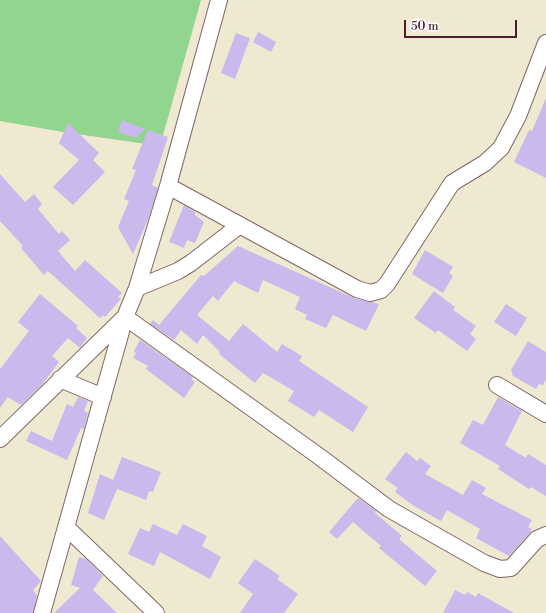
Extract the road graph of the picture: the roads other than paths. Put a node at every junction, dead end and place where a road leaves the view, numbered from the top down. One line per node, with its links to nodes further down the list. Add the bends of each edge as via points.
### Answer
1 (219, 0): 3 (street)
2 (546, 43): 4 (street, via 518,116 501,148 486,163 452,183 381,290 370,292 357,289)
3 (168, 186): 4 (street); 5 (street)
4 (240, 225): 5 (street, via 178,271)
5 (137, 288): 6 (street)
6 (125, 317): 7 (street); 9 (street); 13 (street, via 389,509 484,563 500,569 511,568 537,539)
7 (60, 379): 9 (street); 11 (street)
8 (497, 385): 10 (street)
9 (103, 398): 12 (street)
10 (546, 414)
11 (0, 439)
12 (66, 527): 14 (street); 15 (street)
13 (546, 535)
14 (42, 613)
15 (156, 613)

